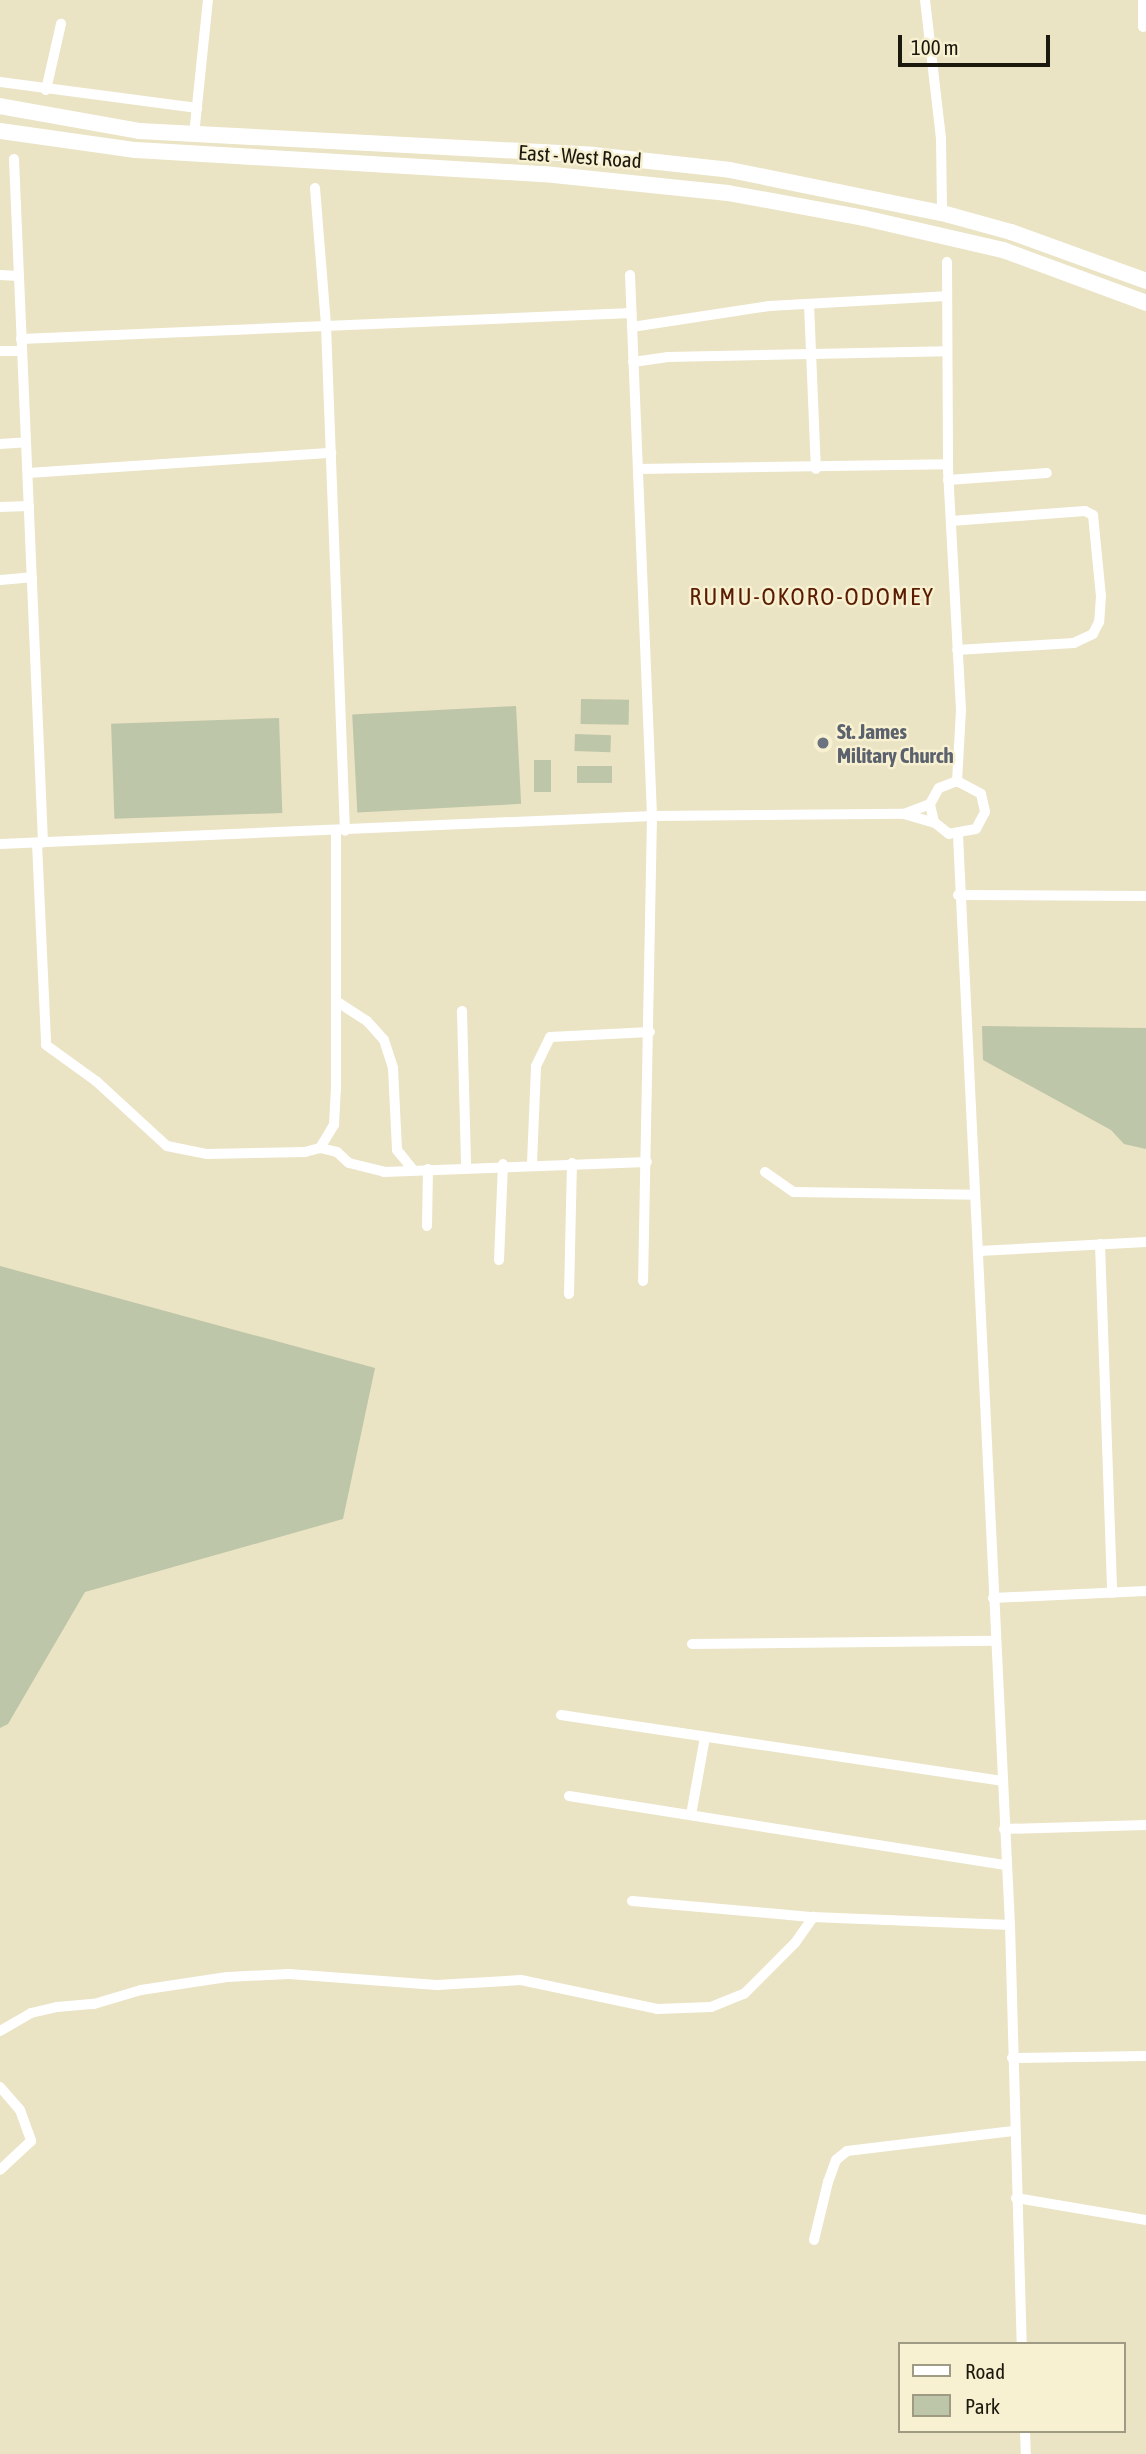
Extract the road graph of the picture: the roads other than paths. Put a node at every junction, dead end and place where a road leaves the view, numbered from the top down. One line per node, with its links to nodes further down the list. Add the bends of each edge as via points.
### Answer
1 (208, 0): 9 (street)
2 (925, 0): 16 (street, via 942,139)
3 (1143, 0): 5 (street)
4 (61, 24): 7 (street)
5 (1143, 27)
6 (0, 82): 7 (street)
7 (46, 90): 9 (street)
8 (0, 107): 11 (main road, East - West Road, via 83,124)
9 (197, 108): 11 (street)
10 (4, 131): 14 (main road, East - West Road, via 136,150)
11 (194, 135): 12 (main road, East - West Road)
12 (545, 153): 14 (main road); 16 (main road, East - West Road, via 730,170)
13 (14, 159): 20 (street)
14 (544, 174): 23 (main road, East - West Road, via 728,192 864,218 1003,250)
15 (315, 188): 26 (street)
16 (942, 213): 21 (main road, East - West Road, via 1011,232)
17 (947, 262): 22 (street)
18 (0, 275): 20 (street)
19 (630, 275): 25 (street)
20 (19, 276): 28 (street)
21 (1146, 281)
22 (946, 296): 24 (street); 31 (street)
23 (1146, 303)
24 (809, 304): 27 (street, via 693,314); 32 (street)
25 (631, 313): 26 (street); 27 (street)
26 (326, 326): 28 (street); 36 (street)
27 (632, 327): 33 (street)
28 (22, 339): 30 (street)
29 (0, 351): 30 (street)
30 (22, 351): 34 (street)
31 (946, 351): 32 (street); 37 (street)
32 (811, 355): 33 (street); 39 (street)
33 (633, 362): 38 (street)
34 (26, 442): 35 (street); 40 (street)
35 (0, 444)
36 (331, 453): 40 (street); 54 (street)
37 (948, 464): 39 (street); 42 (street)
38 (638, 469): 39 (street); 52 (street)
39 (816, 469)
40 (28, 473): 43 (street)
41 (1047, 473): 42 (street)
42 (948, 480): 45 (street)
43 (29, 506): 44 (street); 46 (street)
44 (0, 507)
45 (951, 521): 48 (street); 48 (street, via 1084,511 1093,515 1101,596 1093,634 1074,643)
46 (32, 577): 47 (street); 56 (street)
47 (0, 580)
48 (957, 650): 49 (street, via 961,710)
49 (957, 781): 50 (street, via 939,788); 55 (street, via 975,787 985,803 976,829)
50 (930, 804): 51 (street); 53 (street)
51 (904, 814): 52 (street); 53 (street)
52 (652, 816): 54 (street); 62 (street)
53 (935, 823): 55 (street)
54 (340, 831): 56 (street); 60 (street)
55 (958, 835): 58 (street)
56 (40, 843): 57 (street); 63 (street, via 49,1052 96,1081 155,1137 181,1152 304,1152)
57 (0, 844)
58 (958, 895): 59 (street); 72 (street)
59 (1146, 896)
60 (335, 1001): 63 (street, via 334,1125); 70 (street, via 367,1021 384,1040 393,1068 397,1150)
61 (462, 1011): 68 (street)
62 (650, 1032): 64 (street); 65 (street, via 550,1037 536,1066)
63 (320, 1148): 70 (street, via 337,1152 349,1163 384,1172)
64 (647, 1161): 66 (street); 78 (street)
65 (532, 1163): 66 (street); 67 (street)
66 (572, 1163): 79 (street)
67 (503, 1164): 68 (street); 77 (street)
68 (466, 1166): 69 (street)
69 (428, 1169): 70 (street); 73 (street)
70 (413, 1170)
71 (765, 1172): 72 (street, via 793,1192)
72 (975, 1195): 76 (street)
73 (427, 1226)
74 (1146, 1242): 75 (street)
75 (1100, 1244): 76 (street); 81 (street)
76 (979, 1251): 82 (street)
77 (499, 1260)
78 (643, 1281)
79 (569, 1294)
80 (1146, 1591): 81 (street)
81 (1112, 1593): 82 (street)
82 (993, 1598): 83 (street)
83 (995, 1641): 84 (street); 87 (street)
84 (692, 1644)
85 (561, 1715): 86 (street)
86 (705, 1737): 87 (street); 89 (street)
87 (1002, 1781): 91 (street)
88 (569, 1796): 89 (street)
89 (691, 1815): 92 (street)
90 (1146, 1825): 91 (street)
91 (1004, 1829): 92 (street)
92 (1006, 1866): 95 (street)
93 (632, 1901): 94 (street)
94 (813, 1917): 95 (street); 96 (street, via 795,1943 744,1994 711,2007 657,2009 521,1980 437,1985 289,1974 186,1983 94,2004 57,2007 31,2013)
95 (1010, 1925): 98 (street)
96 (0, 2031)
97 (1146, 2056): 98 (street)
98 (1012, 2058): 100 (street)
99 (0, 2087): 101 (street, via 20,2110 31,2141)
100 (1013, 2130): 102 (street); 104 (street, via 847,2151 836,2160)
101 (0, 2170)
102 (1016, 2198): 103 (street); 105 (street)
103 (1146, 2220)
104 (814, 2240)
105 (1022, 2342)
106 (1025, 2433): 107 (street)
107 (1026, 2454)

